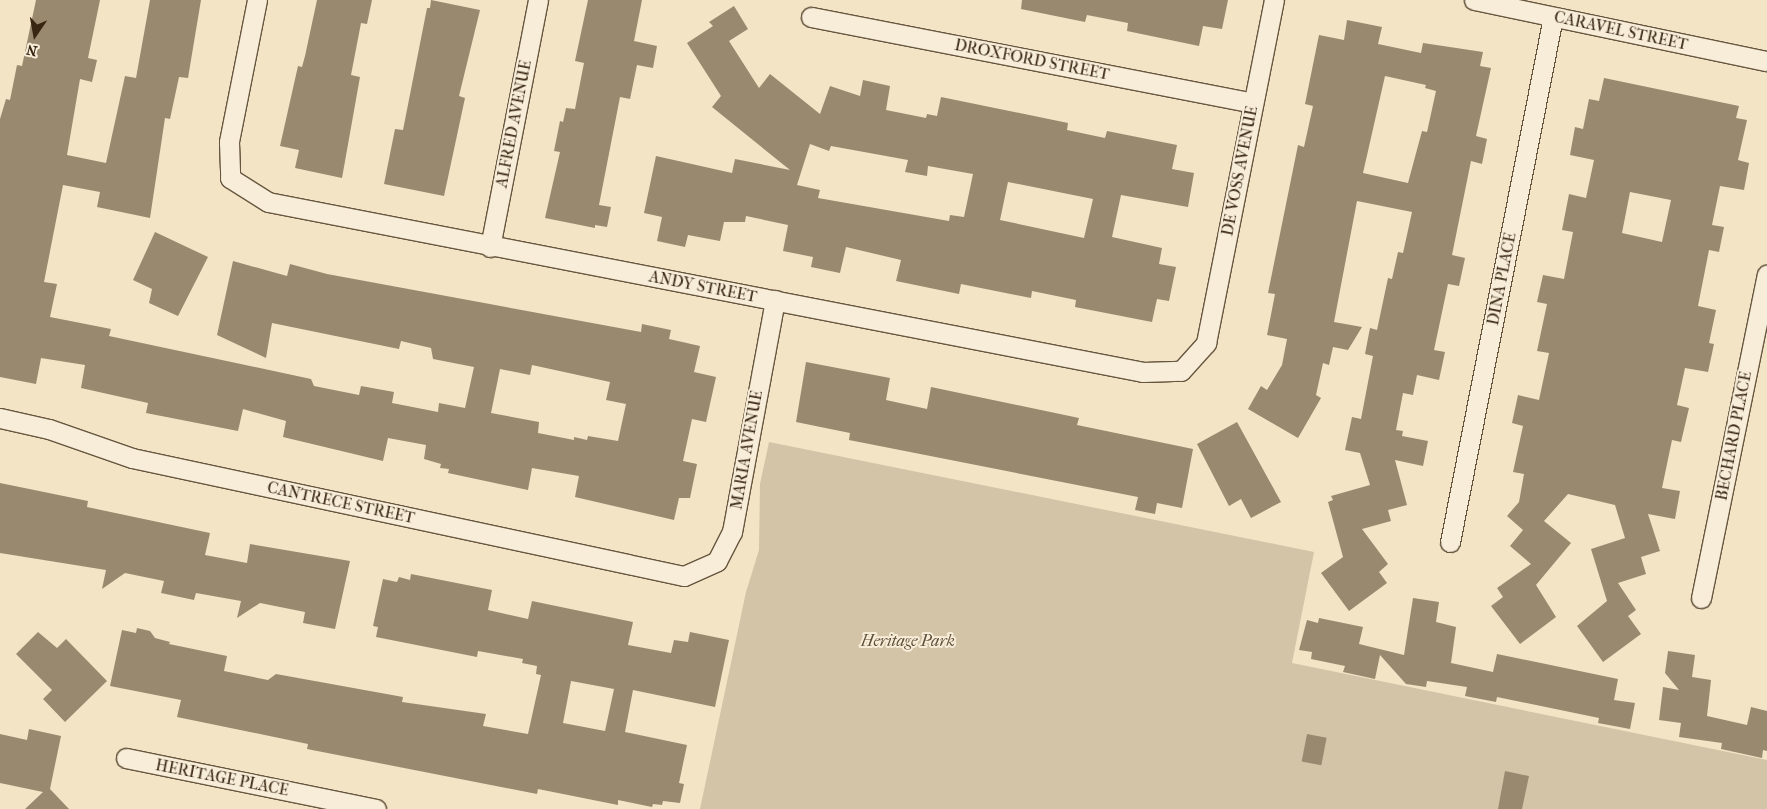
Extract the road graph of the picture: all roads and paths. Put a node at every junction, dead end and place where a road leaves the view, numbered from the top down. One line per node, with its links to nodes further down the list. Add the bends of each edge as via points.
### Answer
1 (257, 0): 9 (street, ANDY STREET, via 229,142 230,178 268,202)
2 (538, 0): 9 (street, ALFRED AVENUE)
3 (1274, 0): 8 (street, DE VOSS AVENUE)
4 (1474, 0): 5 (street, CARAVEL STREET)
5 (1553, 16): 7 (street, CARAVEL STREET); 14 (street, DINA PLACE)
6 (811, 17): 8 (street, DROXFORD STREET)
7 (1767, 61)
8 (1254, 103): 12 (street, DE VOSS AVENUE)
9 (490, 247): 11 (street, ANDY STREET)
10 (1767, 275): 16 (street, BECHARD PLACE)
11 (775, 300): 12 (street, ANDY STREET, via 1143,372 1181,371); 15 (street, MARIA AVENUE, via 732,532 717,561)
12 (1206, 343)
13 (0, 418): 15 (street, CANTRECE STREET, via 49,429 132,458)
14 (1450, 542)
15 (684, 576)
16 (1701, 598)
17 (126, 758): 18 (street, HERITAGE PLACE)
18 (376, 809)

